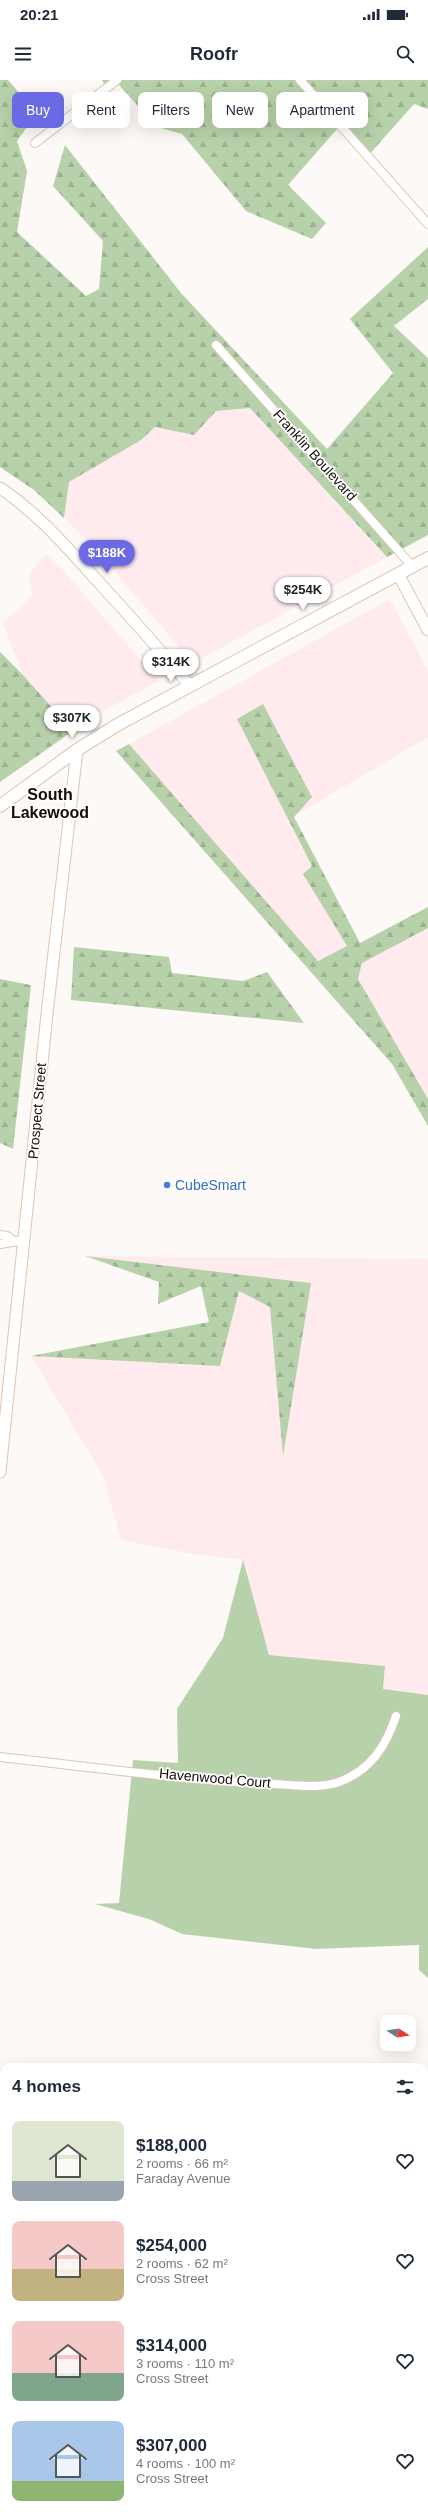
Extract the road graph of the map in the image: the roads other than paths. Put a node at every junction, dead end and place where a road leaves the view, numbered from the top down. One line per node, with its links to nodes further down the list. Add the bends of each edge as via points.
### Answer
1 (118, 80): 3 (street)
2 (300, 80): 4 (street)
3 (35, 143)
4 (428, 224)
5 (216, 344): 8 (street, Franklin Boulevard)
6 (0, 488): 11 (street, via 37,518 74,555 144,631)
7 (428, 558): 8 (main road)
8 (412, 566): 9 (main road)
9 (398, 574): 10 (street); 11 (main road)
10 (428, 630)
11 (190, 686): 12 (main road, via 122,722)
12 (77, 750): 13 (main road); 15 (street, Prospect Street)
13 (0, 806)
14 (0, 1235): 15 (street)
15 (20, 1240): 16 (street); 17 (street, Prospect Street)
16 (0, 1244)
17 (0, 1472)
18 (396, 1716): 19 (street, Havenwood Court, via 388,1739 363,1770 324,1786 245,1782)
19 (0, 1757)

